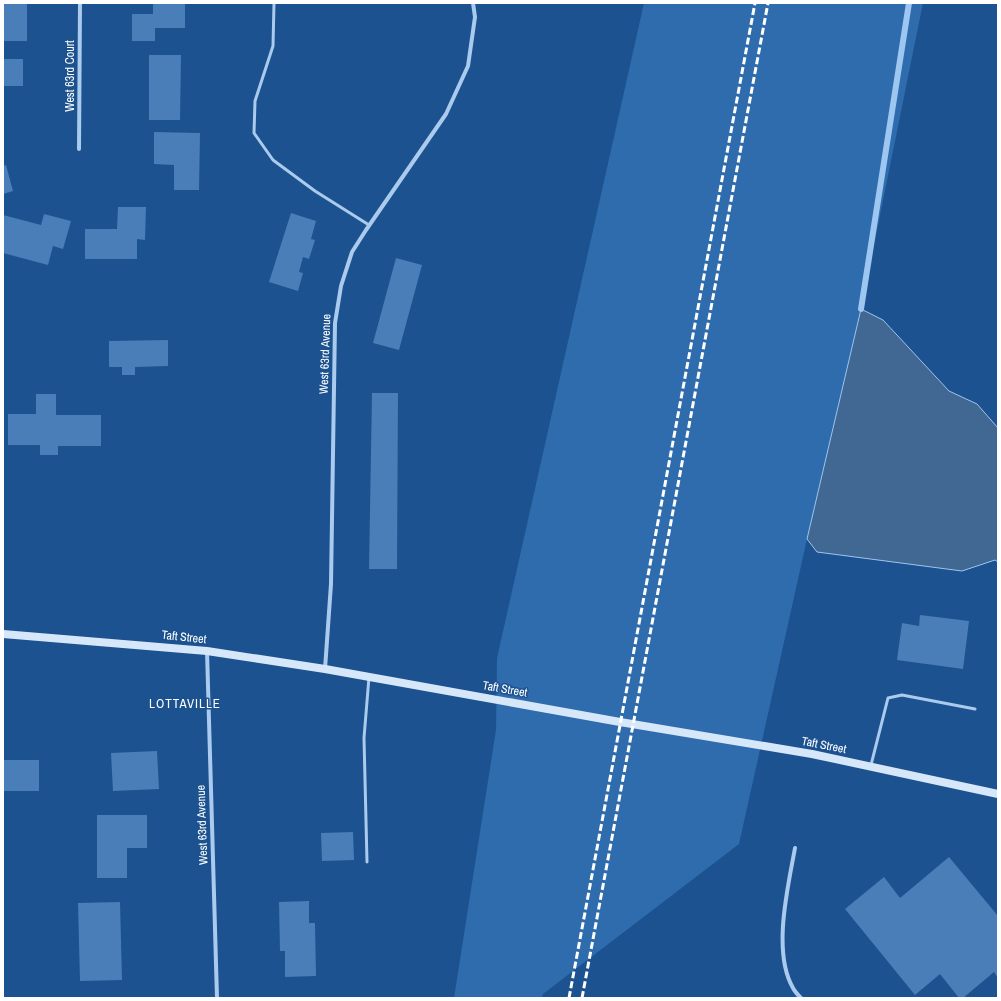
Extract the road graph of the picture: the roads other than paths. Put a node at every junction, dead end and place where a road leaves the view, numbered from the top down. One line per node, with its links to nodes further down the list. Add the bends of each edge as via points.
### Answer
1 (80, 3): 4 (street, West 63rd Court)
2 (274, 3): 5 (lane, via 273,46 255,101 254,133 273,160 314,191)
3 (473, 3): 5 (street, West 63rd Avenue, via 475,18 468,66 446,114)
4 (79, 149)
5 (369, 225): 8 (street, West 63rd Avenue, via 352,252 341,286 335,323 331,584)
6 (3, 634): 7 (main road, Taft Street)
7 (207, 651): 8 (main road, Taft Street); 15 (street, West 63rd Avenue)
8 (325, 669): 9 (main road, Taft Street)
9 (369, 677): 11 (main road, Taft Street, via 812,754); 14 (lane, via 364,738)
10 (974, 709): 11 (lane, via 902,695 888,698)
11 (871, 767): 12 (main road, Taft Street)
12 (998, 794)
13 (795, 848): 16 (street, via 783,925 785,966 793,988)
14 (367, 862)
15 (217, 998)
16 (800, 998)

